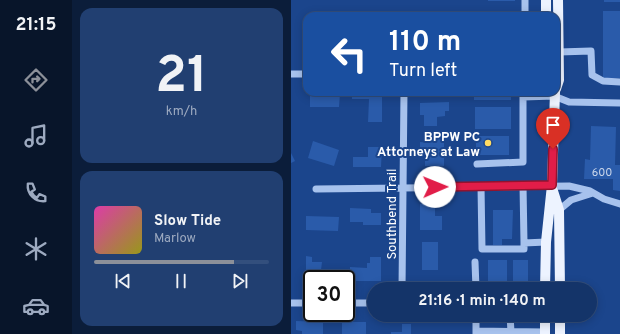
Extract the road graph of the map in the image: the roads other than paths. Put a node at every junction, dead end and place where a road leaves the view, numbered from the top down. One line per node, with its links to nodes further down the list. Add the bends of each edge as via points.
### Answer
1 (525, 0): 4 (street)
2 (546, 0): 5 (main road)
3 (558, 0): 6 (main road)
4 (525, 12)
5 (546, 12)
6 (558, 12)
7 (560, 52): 10 (street, via 591,50 592,75 603,81)
8 (291, 74): 9 (street)
9 (303, 74)
10 (620, 82)
11 (404, 96): 20 (street, Southbend Trail)
12 (523, 96): 16 (street, via 523,162)
13 (554, 96): 17 (main road)
14 (560, 96): 15 (street, via 569,102)
15 (620, 102)
16 (477, 164)
17 (552, 185): 19 (street); 22 (street, via 569,186); 24 (main road); 25 (main road)
18 (481, 186): 19 (street); 20 (street); 26 (street, via 482,249 525,249)
19 (523, 186): 26 (street)
20 (404, 188): 21 (street); 28 (street, Southbend Trail)
21 (316, 189)
22 (593, 193): 23 (street); 24 (street, via 571,200)
23 (620, 204)
24 (559, 210): 31 (main road)
25 (546, 242): 26 (street); 30 (main road)
26 (524, 243)
27 (475, 262): 29 (street)
28 (402, 282)
29 (475, 282)
30 (545, 282)
31 (559, 282)
32 (291, 303): 33 (street)
33 (303, 303)
34 (355, 303): 35 (street)
35 (367, 303)
36 (476, 322): 41 (street)
37 (510, 322): 40 (street)
38 (545, 322): 42 (main road)
39 (560, 322): 43 (main road)
40 (511, 332): 41 (street); 42 (street)
41 (476, 333)
42 (545, 333)
43 (560, 334)

